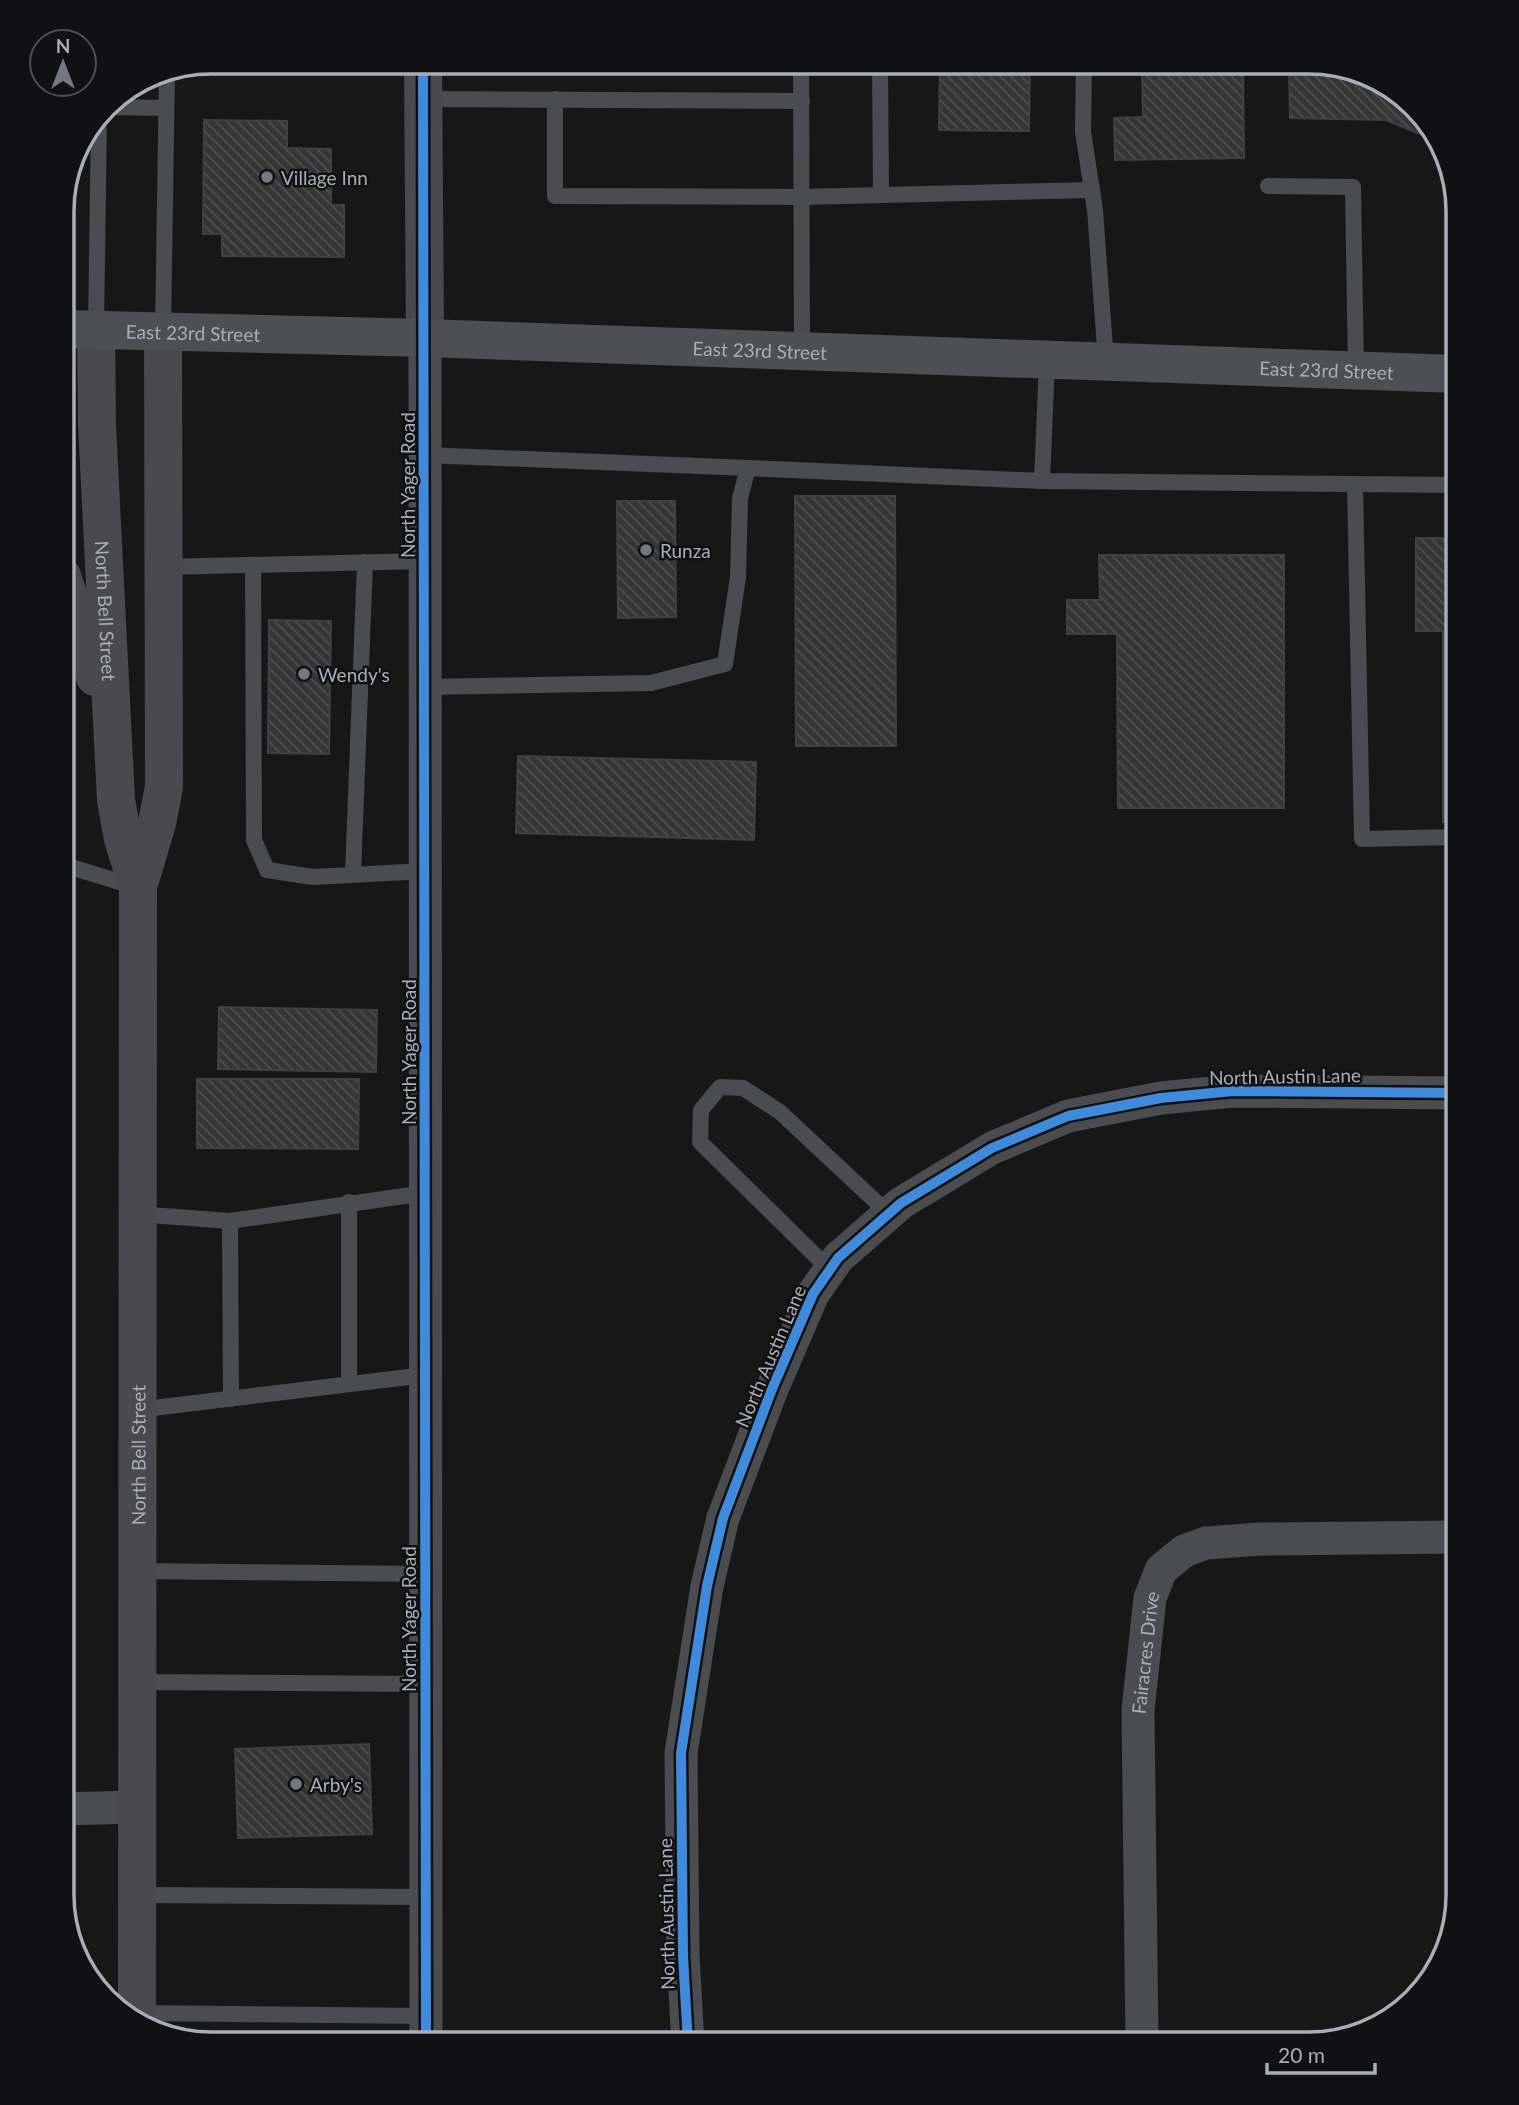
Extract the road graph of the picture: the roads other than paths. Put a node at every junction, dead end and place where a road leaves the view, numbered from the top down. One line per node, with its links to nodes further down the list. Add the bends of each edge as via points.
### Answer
1 (423, 74): 6 (main road, North Yager Road)
2 (801, 74): 8 (lane)
3 (880, 74): 14 (lane)
4 (1084, 74): 13 (lane, via 1083,132)
5 (167, 81): 10 (lane)
6 (424, 99): 7 (lane); 18 (main road, North Yager Road)
7 (555, 99): 8 (lane); 15 (lane, via 555,196)
8 (802, 101): 15 (lane)
9 (121, 107): 10 (lane)
10 (166, 108): 17 (lane)
11 (97, 134): 16 (lane)
12 (1268, 186): 22 (lane, via 1353,187)
13 (1092, 191): 14 (lane); 21 (lane)
14 (881, 195): 15 (lane)
15 (801, 197): 19 (lane)
16 (79, 329): 17 (main road, East 23rd Street); 35 (main road, North Bell Street, via 97,425)
17 (163, 331): 18 (main road, East 23rd Street); 32 (main road, North Bell Street)
18 (425, 338): 19 (main road, East 23rd Street); 24 (street, North Yager Road)
19 (802, 352): 20 (main road, East 23rd Street)
20 (1047, 360): 21 (main road, East 23rd Street); 26 (lane)
21 (1106, 362): 22 (main road, East 23rd Street)
22 (1356, 371): 23 (main road, East 23rd Street)
23 (1446, 374)
24 (425, 455): 25 (lane); 29 (street, North Yager Road)
25 (748, 468): 26 (lane); 34 (lane, via 740,498 738,577 725,664 652,683)
26 (1042, 481): 27 (lane)
27 (1355, 484): 28 (lane); 36 (lane, via 1362,839)
28 (1446, 485)
29 (425, 561): 30 (lane); 34 (street, North Yager Road)
30 (365, 562): 31 (lane); 39 (lane)
31 (253, 565): 32 (lane); 39 (lane, via 254,840 267,870 313,877)
32 (163, 566): 40 (main road, North Bell Street, via 164,787)
33 (74, 613): 35 (main road)
34 (425, 688): 38 (street, North Yager Road)
35 (112, 731): 40 (main road, North Bell Street, via 116,800)
36 (1446, 837)
37 (74, 868): 40 (lane)
38 (425, 871): 39 (lane); 42 (street, North Yager Road)
39 (353, 874)
40 (138, 887): 44 (main road, North Bell Street)
41 (1446, 1093): 45 (street, North Austin Lane, via 1233,1091 1161,1098 1068,1116 992,1148)
42 (425, 1193): 43 (lane); 48 (street, North Yager Road)
43 (349, 1202): 46 (lane); 49 (lane)
44 (137, 1214): 46 (lane); 51 (main road, North Bell Street)
45 (889, 1214): 47 (street, North Austin Lane); 47 (lane, via 780,1112 743,1088 720,1087 701,1110 700,1142)
46 (230, 1221): 50 (lane)
47 (830, 1270): 64 (street, North Austin Lane, via 813,1294 772,1389 723,1518 707,1586 681,1753)
48 (425, 1375): 49 (lane); 54 (street, North Yager Road)
49 (349, 1384): 50 (lane)
50 (231, 1399): 51 (lane)
51 (136, 1410): 53 (main road, North Bell Street)
52 (1446, 1537): 65 (street, Fairacres Drive, via 1206,1543 1184,1551 1161,1570 1150,1598 1138,1710)
53 (136, 1571): 54 (lane); 55 (main road, North Bell Street)
54 (425, 1574): 56 (street, North Yager Road)
55 (136, 1682): 56 (lane); 57 (main road, North Bell Street)
56 (426, 1685): 60 (street, North Yager Road)
57 (136, 1807): 58 (street); 59 (main road, North Bell Street)
58 (74, 1809)
59 (136, 1895): 60 (lane); 61 (main road, North Bell Street)
60 (426, 1897): 63 (street, North Yager Road)
61 (136, 2009)
62 (155, 2020): 63 (lane)
63 (426, 2030)
64 (687, 2031)
65 (1142, 2032)

